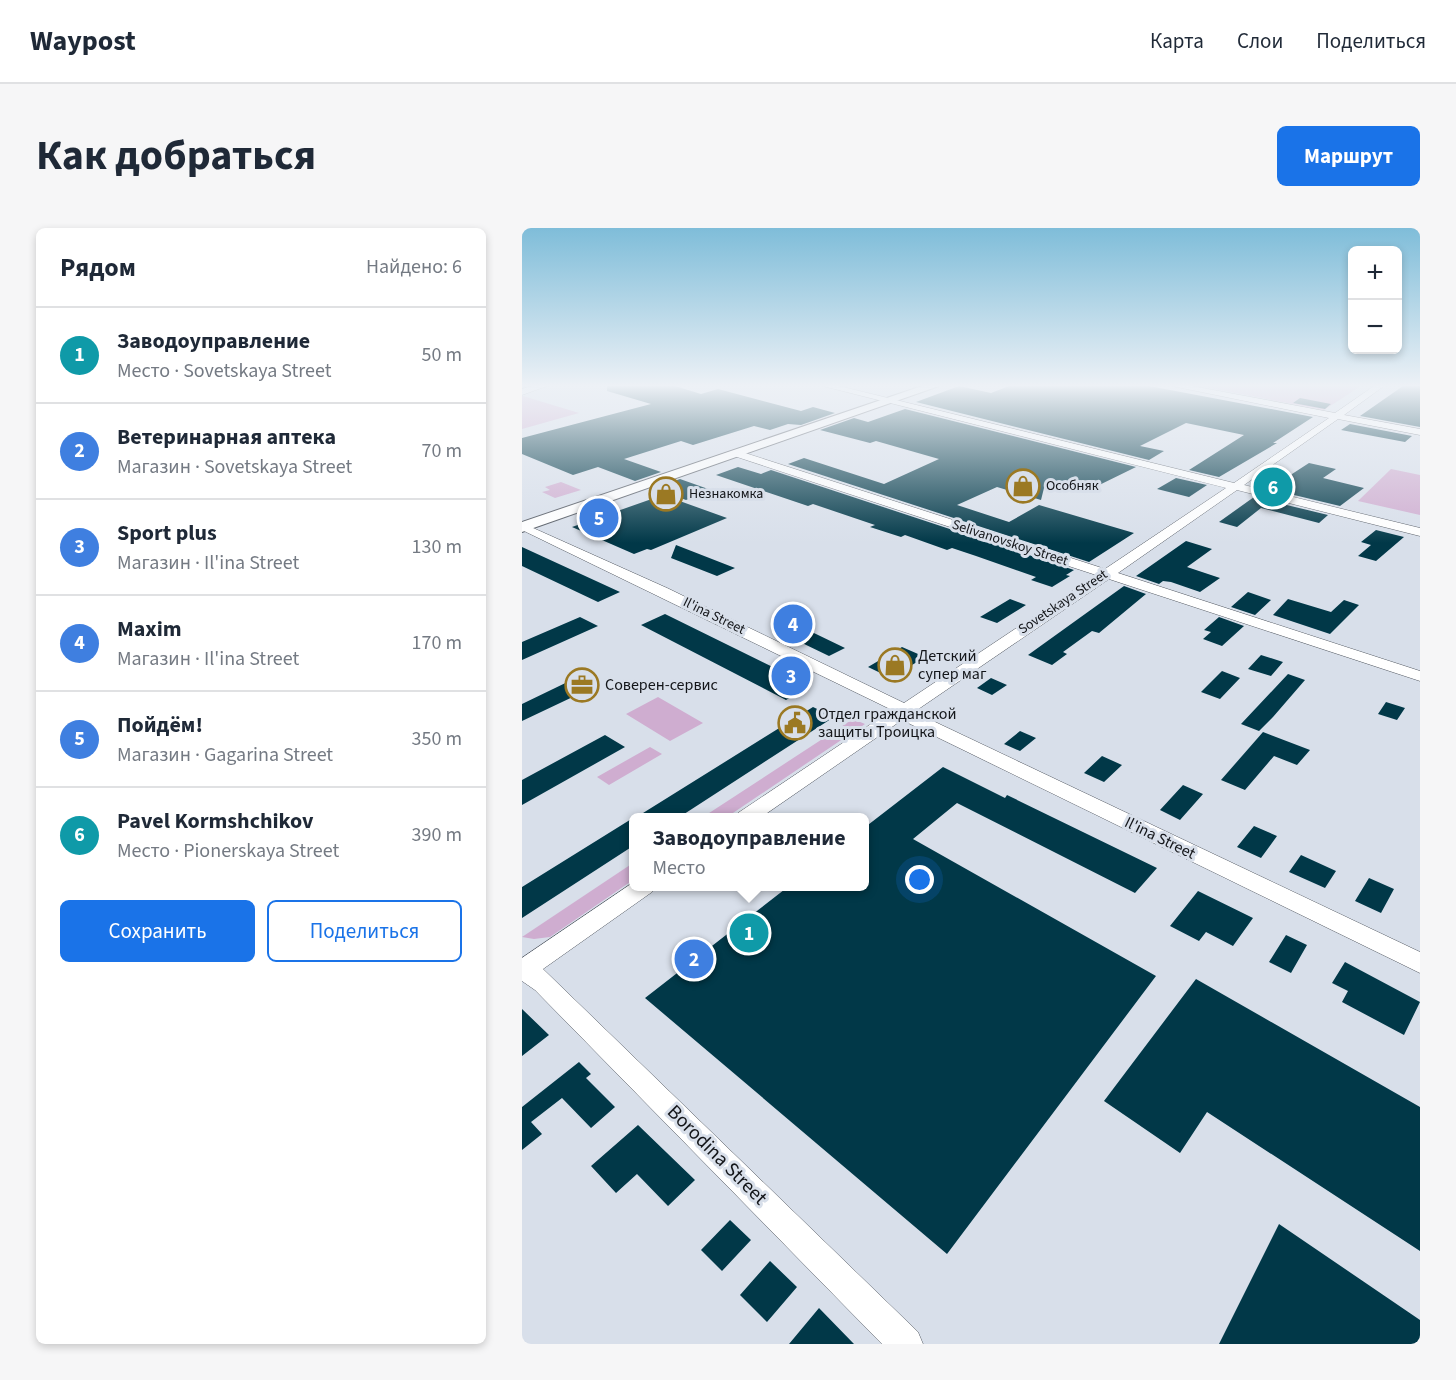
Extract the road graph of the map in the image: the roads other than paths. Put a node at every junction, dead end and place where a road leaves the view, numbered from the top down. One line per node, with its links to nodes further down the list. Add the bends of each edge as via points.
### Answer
1 (782, 438): 4 (main road)
2 (1035, 438): 5 (street)
3 (1305, 438): 5 (street, Sovetskaya Street)
4 (738, 453): 6 (main road); 8 (street, Selivanovskoy Street)
5 (1234, 487): 7 (street); 8 (street, Sovetskaya Street)
6 (523, 526): 10 (street, Il'ina Street)
7 (1420, 532)
8 (1104, 574): 9 (street, Selivanovskoy Street); 10 (street, Sovetskaya Street)
9 (1420, 676)
10 (901, 711): 11 (street, Sovetskaya Street); 13 (street, Il'ina Street)
11 (752, 813)
12 (638, 891): 14 (street)
13 (1420, 963)
14 (524, 970): 15 (street, Borodina Street, via 544,983)
15 (906, 1344)

